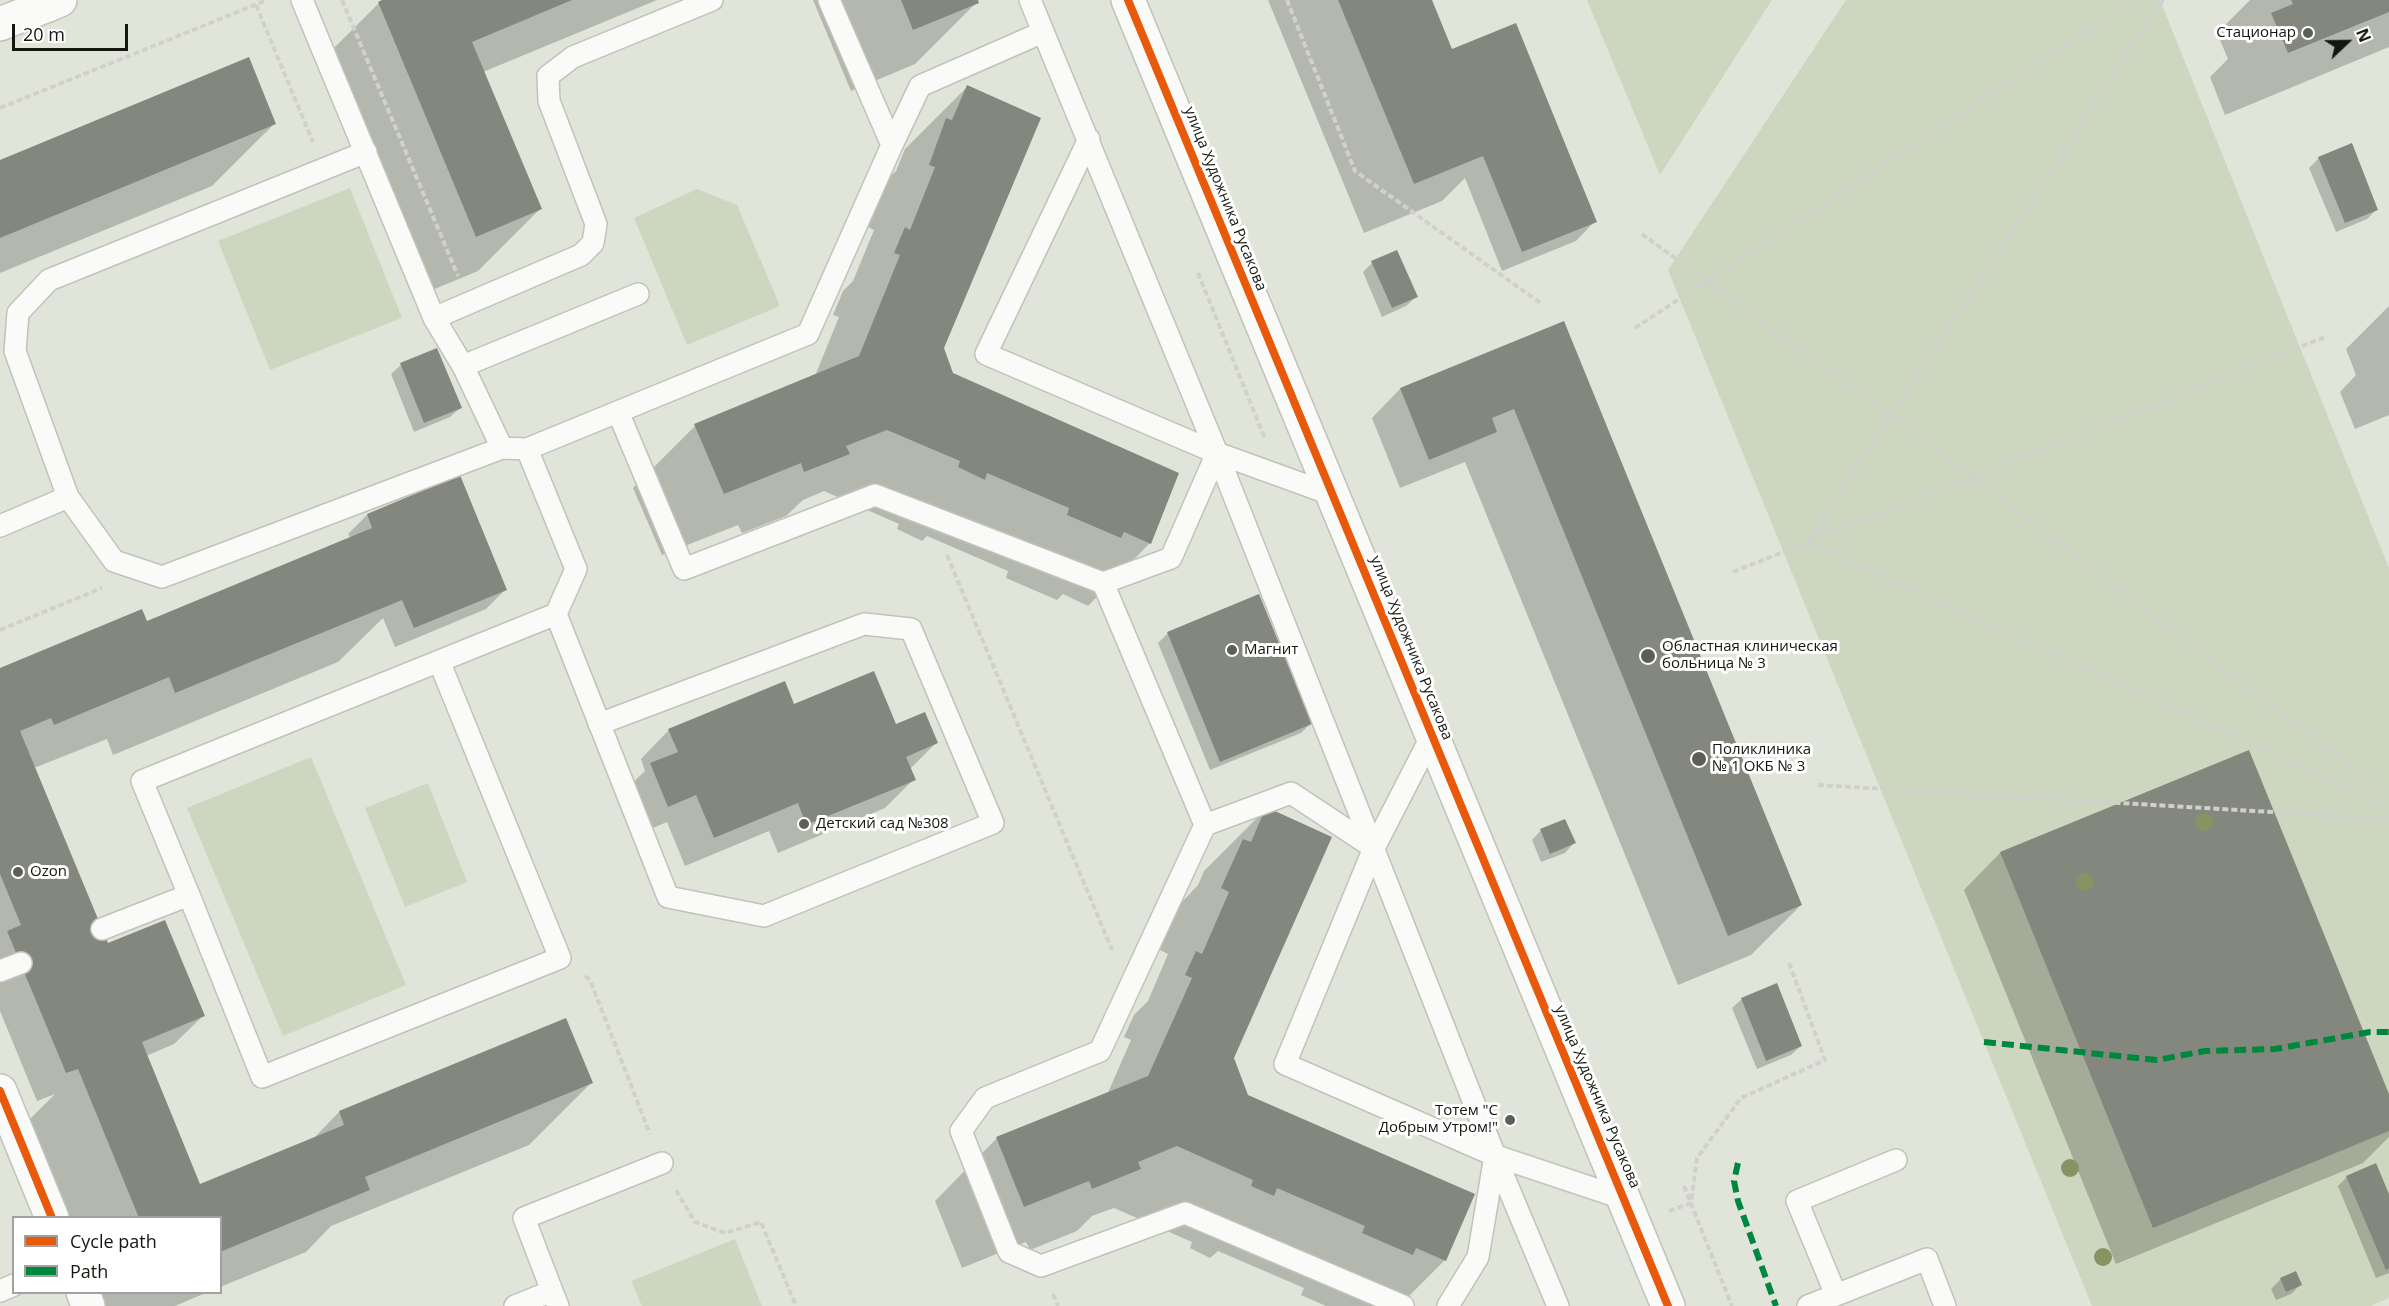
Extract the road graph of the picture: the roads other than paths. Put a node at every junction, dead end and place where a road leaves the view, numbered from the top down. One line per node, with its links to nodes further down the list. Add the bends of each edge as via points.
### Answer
1 (302, 0): 11 (lane)
2 (712, 0): 13 (lane, via 573,57 548,76 549,101 596,224 593,243 581,255)
3 (829, 0): 10 (lane)
4 (1030, 0): 8 (lane)
5 (1128, 0): 19 (street, улица Художника Русакова)
6 (52, 2): 7 (street)
7 (0, 24)
8 (1043, 32): 9 (lane); 10 (lane, via 920,86)
9 (1089, 139): 18 (lane); 18 (lane, via 986,354)
10 (892, 145): 15 (lane, via 808,334)
11 (366, 152): 13 (lane); 20 (lane, via 49,280 18,313 15,351)
12 (638, 294): 14 (lane)
13 (434, 318): 14 (lane)
14 (464, 366): 16 (lane)
15 (618, 412): 17 (lane); 22 (lane, via 684,569 875,495)
16 (502, 448): 17 (lane); 20 (lane, via 162,577 114,561)
17 (527, 449): 23 (lane, via 576,569)
18 (1217, 453): 19 (lane); 22 (lane, via 1171,558); 28 (lane)
19 (1333, 495): 26 (street, улица Художника Русакова)
20 (68, 497): 21 (lane)
21 (0, 526)
22 (1103, 584): 27 (lane)
23 (556, 614): 24 (lane); 25 (lane)
24 (439, 661): 29 (lane, via 142,781); 29 (lane, via 560,958 262,1077)
25 (599, 724): 25 (lane, via 668,897 764,916 993,823 911,629 864,624)
26 (1432, 735): 28 (lane); 37 (street, улица Художника Русакова)
27 (1205, 825): 28 (lane, via 1291,793); 42 (lane, via 1100,1050 985,1098 961,1131 1009,1252 1041,1266 1185,1213)
28 (1374, 848): 34 (lane); 34 (lane, via 1285,1064)
29 (189, 895): 30 (lane)
30 (102, 929)
31 (21, 963): 32 (lane)
32 (0, 971)
33 (0, 1091): 38 (street)
34 (1496, 1156): 37 (lane); 43 (lane, via 1478,1257); 44 (lane)
35 (1896, 1160): 39 (lane, via 1797,1201)
36 (662, 1163): 40 (lane, via 524,1218)
37 (1629, 1211): 45 (street, улица Художника Русакова)
38 (51, 1216)
39 (1836, 1295): 46 (lane); 47 (lane, via 1927,1259)
40 (555, 1299): 41 (lane)
41 (515, 1306)
42 (1403, 1306)
43 (1448, 1306)
44 (1558, 1306)
45 (1668, 1306)
46 (1808, 1306)
47 (1946, 1306)

